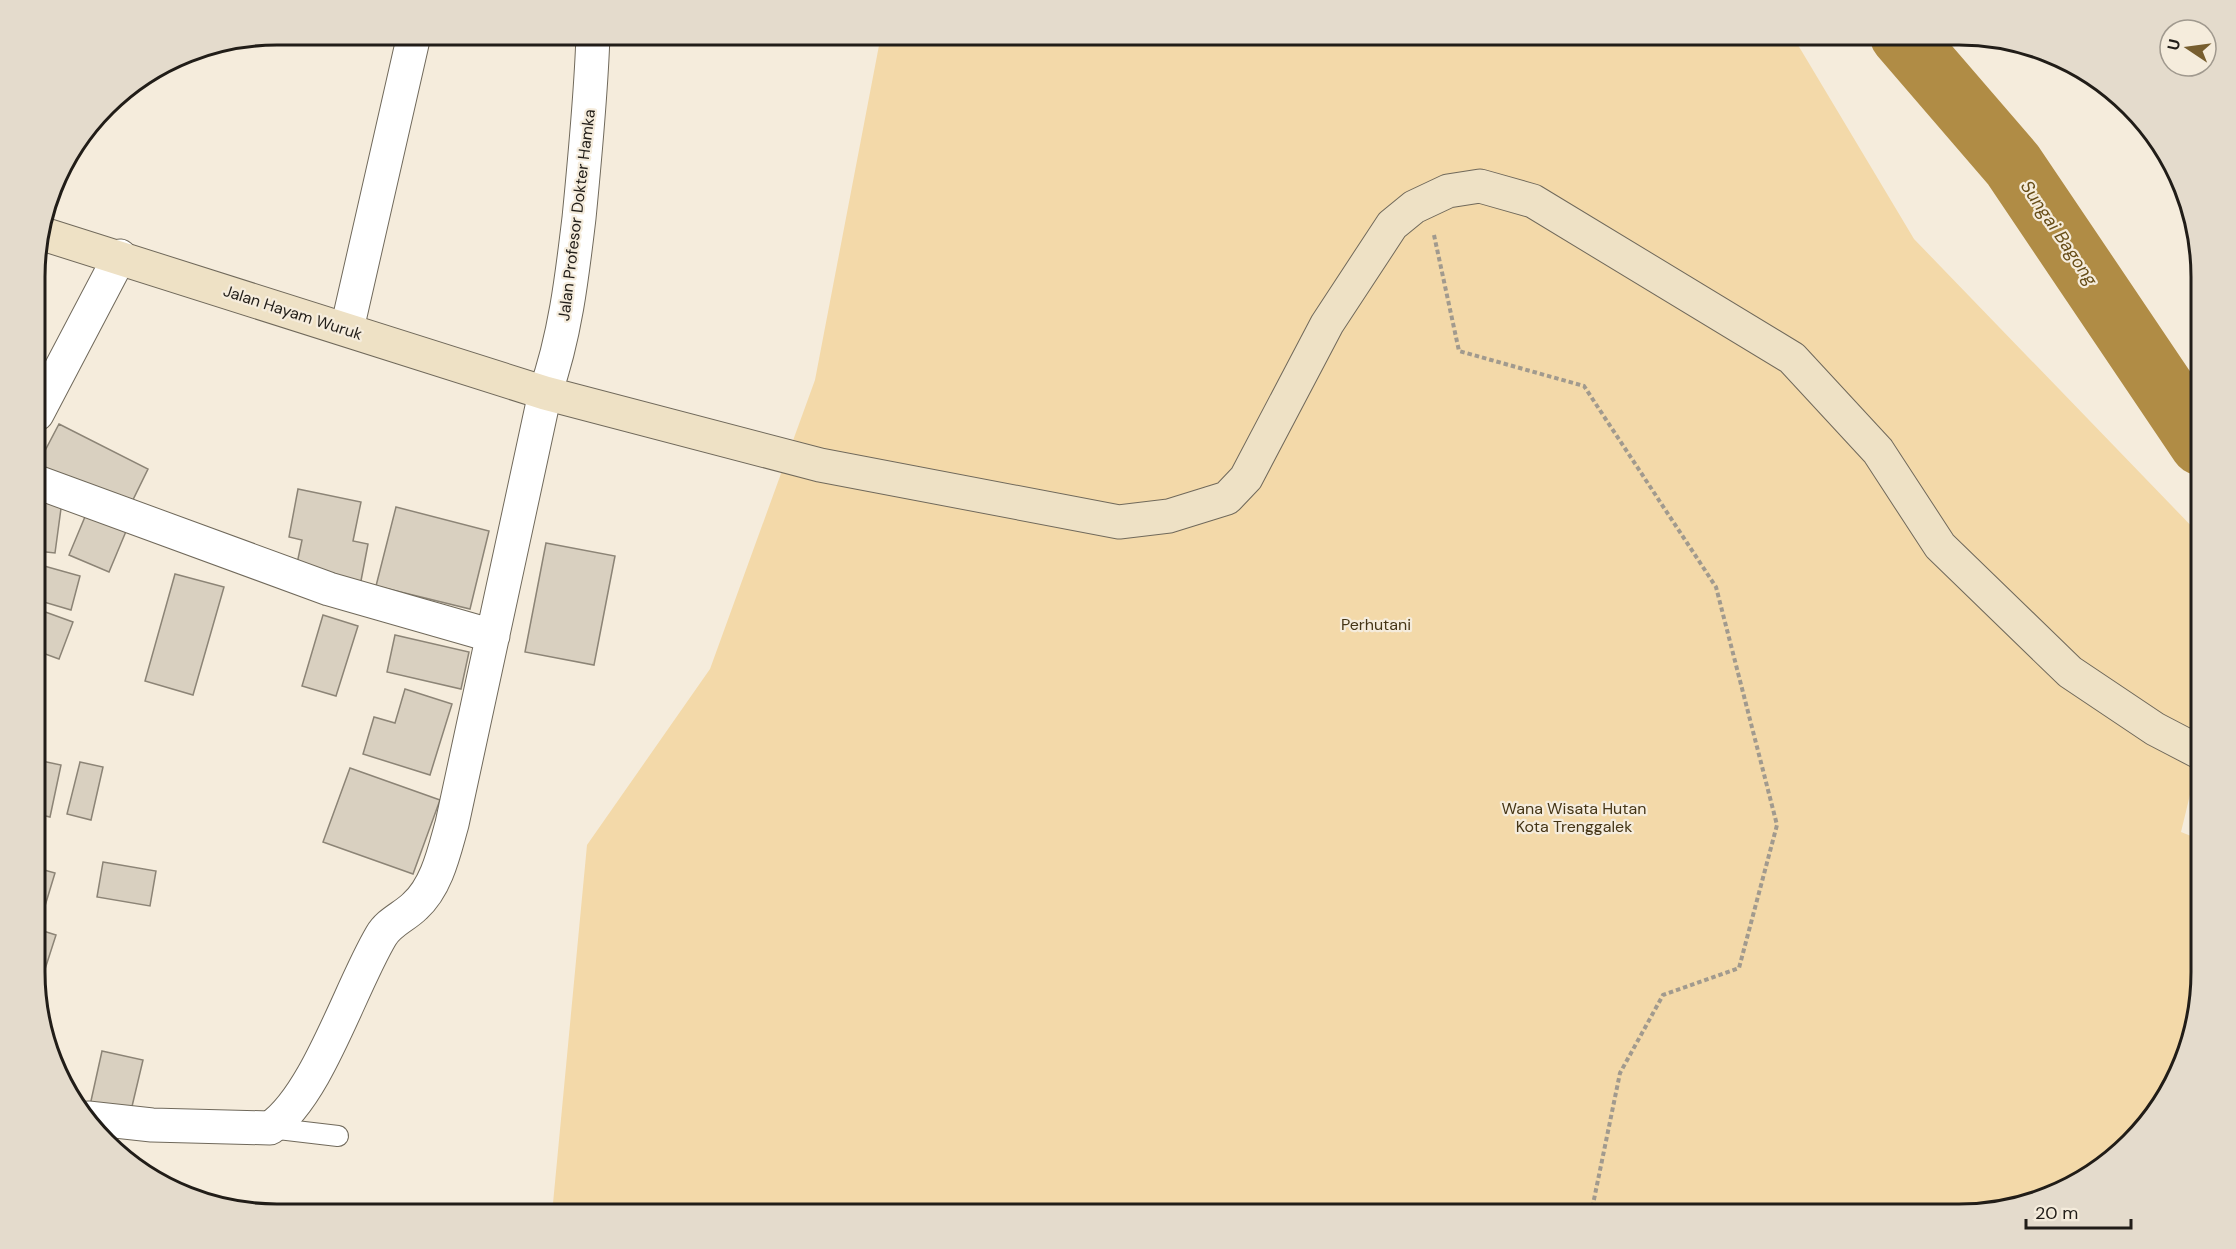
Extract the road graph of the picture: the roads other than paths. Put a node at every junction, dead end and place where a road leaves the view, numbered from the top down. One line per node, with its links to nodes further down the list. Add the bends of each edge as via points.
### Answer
1 (412, 45): 5 (street)
2 (592, 45): 6 (street, Jalan Profesor Dokter Hamka, via 573,266 561,342)
3 (49, 235): 4 (street, Jalan Hayam Wuruk)
4 (120, 256): 5 (street, Jalan Hayam Wuruk); 7 (street)
5 (347, 329): 6 (street, Jalan Hayam Wuruk)
6 (545, 393): 9 (street, Jalan Profesor Dokter Hamka); 10 (street, Jalan Hayam Wuruk, via 832,467 1119,522 1169,516 1227,498 1246,478 1334,314 1392,225 1429,198 1480,186 1533,201 1792,358 1878,451 1940,546 2004,609 2070,672 2155,729)
7 (45, 399)
8 (45, 485): 9 (street, via 329,589)
9 (493, 636): 12 (street, Jalan Profesor Dokter Hamka, via 452,824 429,888 415,906 383,933 303,1090 286,1118)
10 (2191, 748)
11 (98, 1119): 12 (street, via 152,1125)
12 (270, 1128): 13 (lane)
13 (338, 1136)

